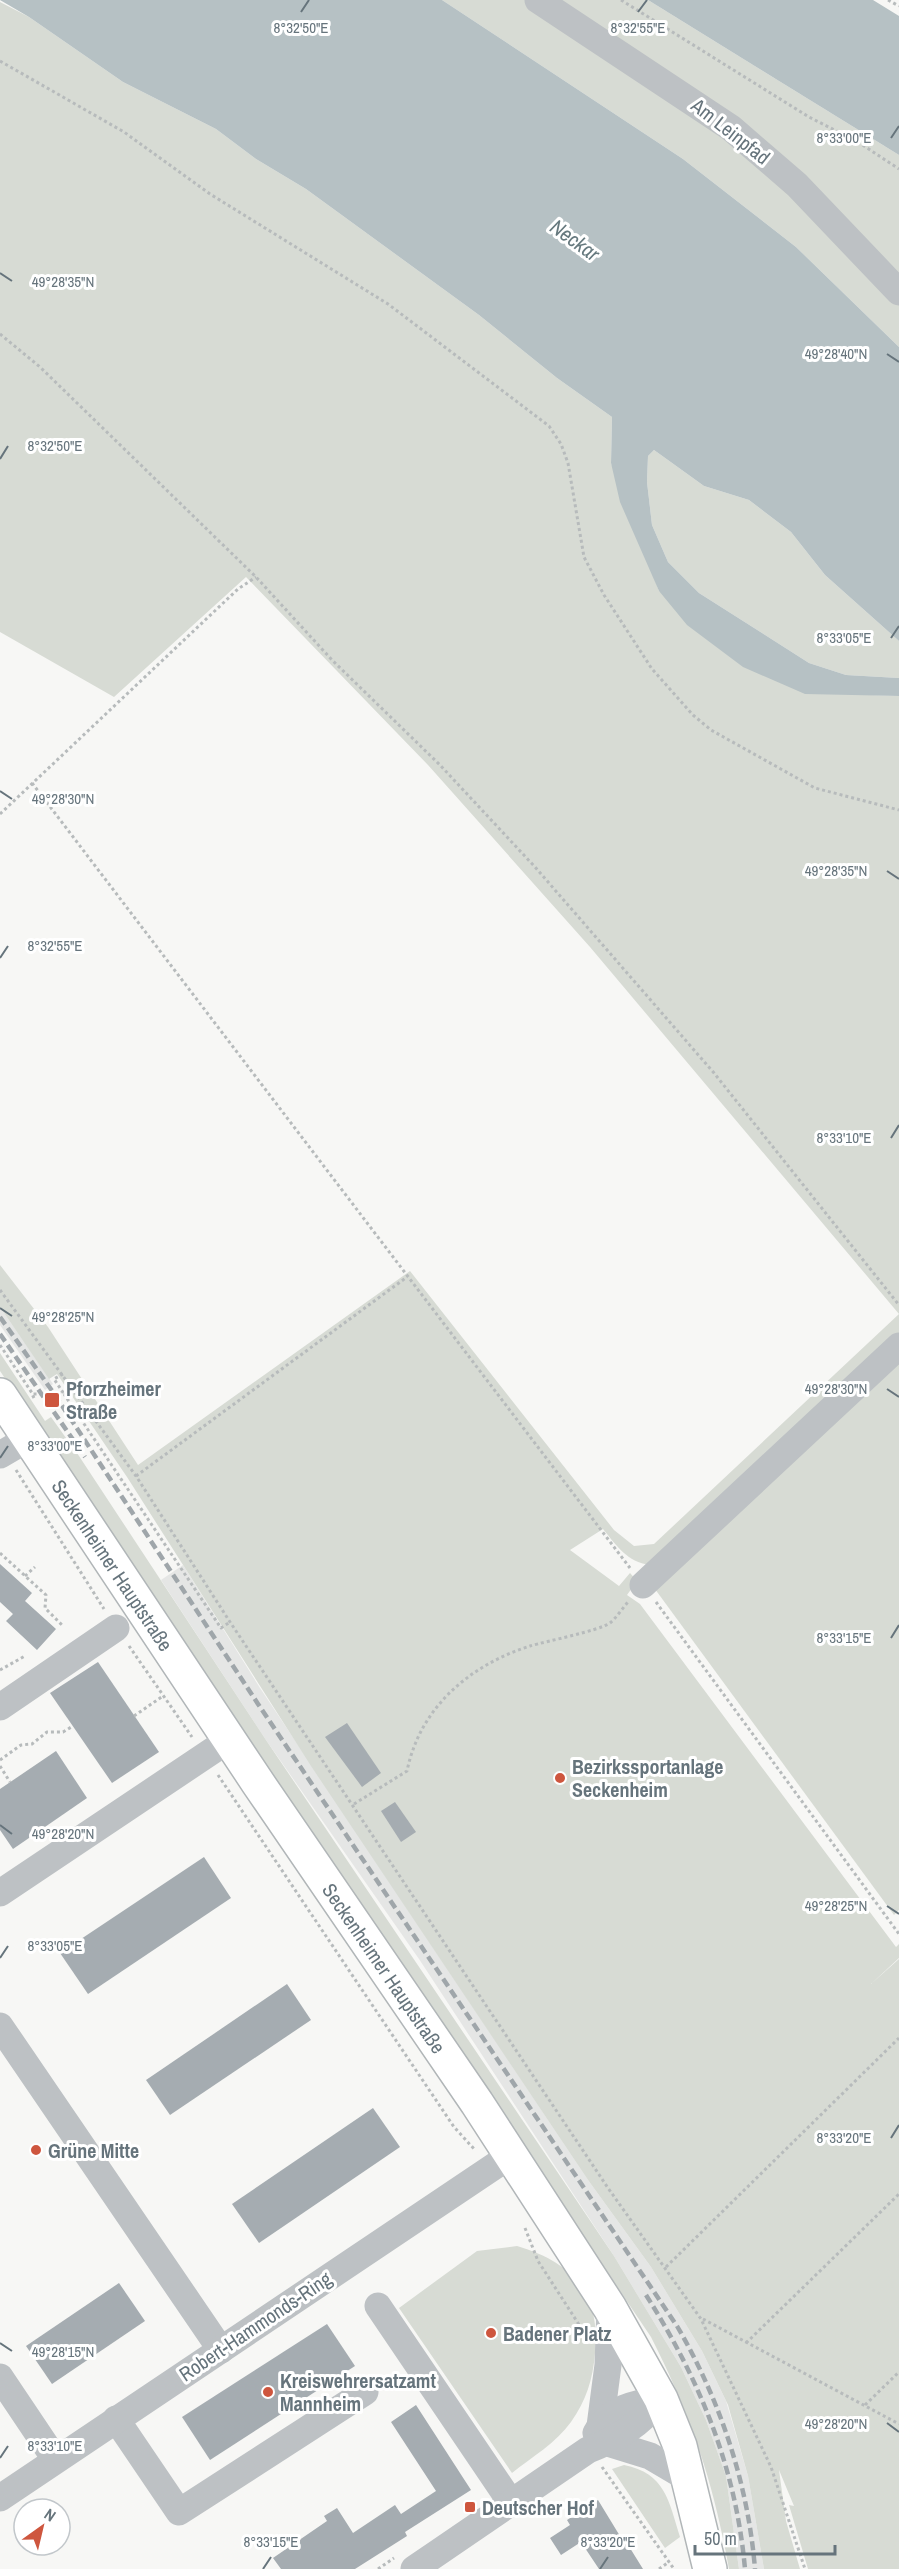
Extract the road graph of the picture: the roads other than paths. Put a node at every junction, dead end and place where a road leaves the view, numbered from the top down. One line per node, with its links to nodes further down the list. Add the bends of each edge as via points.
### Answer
1 (538, 0): 2 (street, Am Leinpfad, via 731,128 797,185)
2 (899, 292)
3 (899, 1346): 6 (street)
4 (0, 1395): 5 (main road, Seckenheimer Hauptstraße)
5 (12, 1449): 9 (main road, Seckenheimer Hauptstraße)
6 (643, 1585)
7 (116, 1628): 8 (street)
8 (0, 1707)
9 (217, 1747): 10 (street); 12 (main road, Seckenheimer Hauptstraße)
10 (0, 1893)
11 (0, 2026): 15 (street)
12 (502, 2162): 14 (main road, Seckenheimer Hauptstraße); 15 (street, Robert-Hammonds-Ring)
13 (378, 2306): 24 (street)
14 (610, 2308): 18 (main road, Seckenheimer Hauptstraße); 20 (street)
15 (220, 2350): 19 (street, Robert-Hammonds-Ring)
16 (0, 2377): 21 (street)
17 (365, 2392): 19 (street, via 178,2512)
18 (661, 2399): 20 (street, via 633,2403 619,2410); 22 (main road, Seckenheimer Hauptstraße)
19 (116, 2419): 21 (street, Robert-Hammonds-Ring)
20 (599, 2439): 22 (street, via 650,2456); 24 (street)
21 (55, 2459): 23 (street, Robert-Hammonds-Ring)
22 (689, 2479): 26 (main road, Seckenheimer Hauptstraße)
23 (0, 2498)
24 (512, 2504): 25 (street)
25 (414, 2569)
26 (710, 2569)

